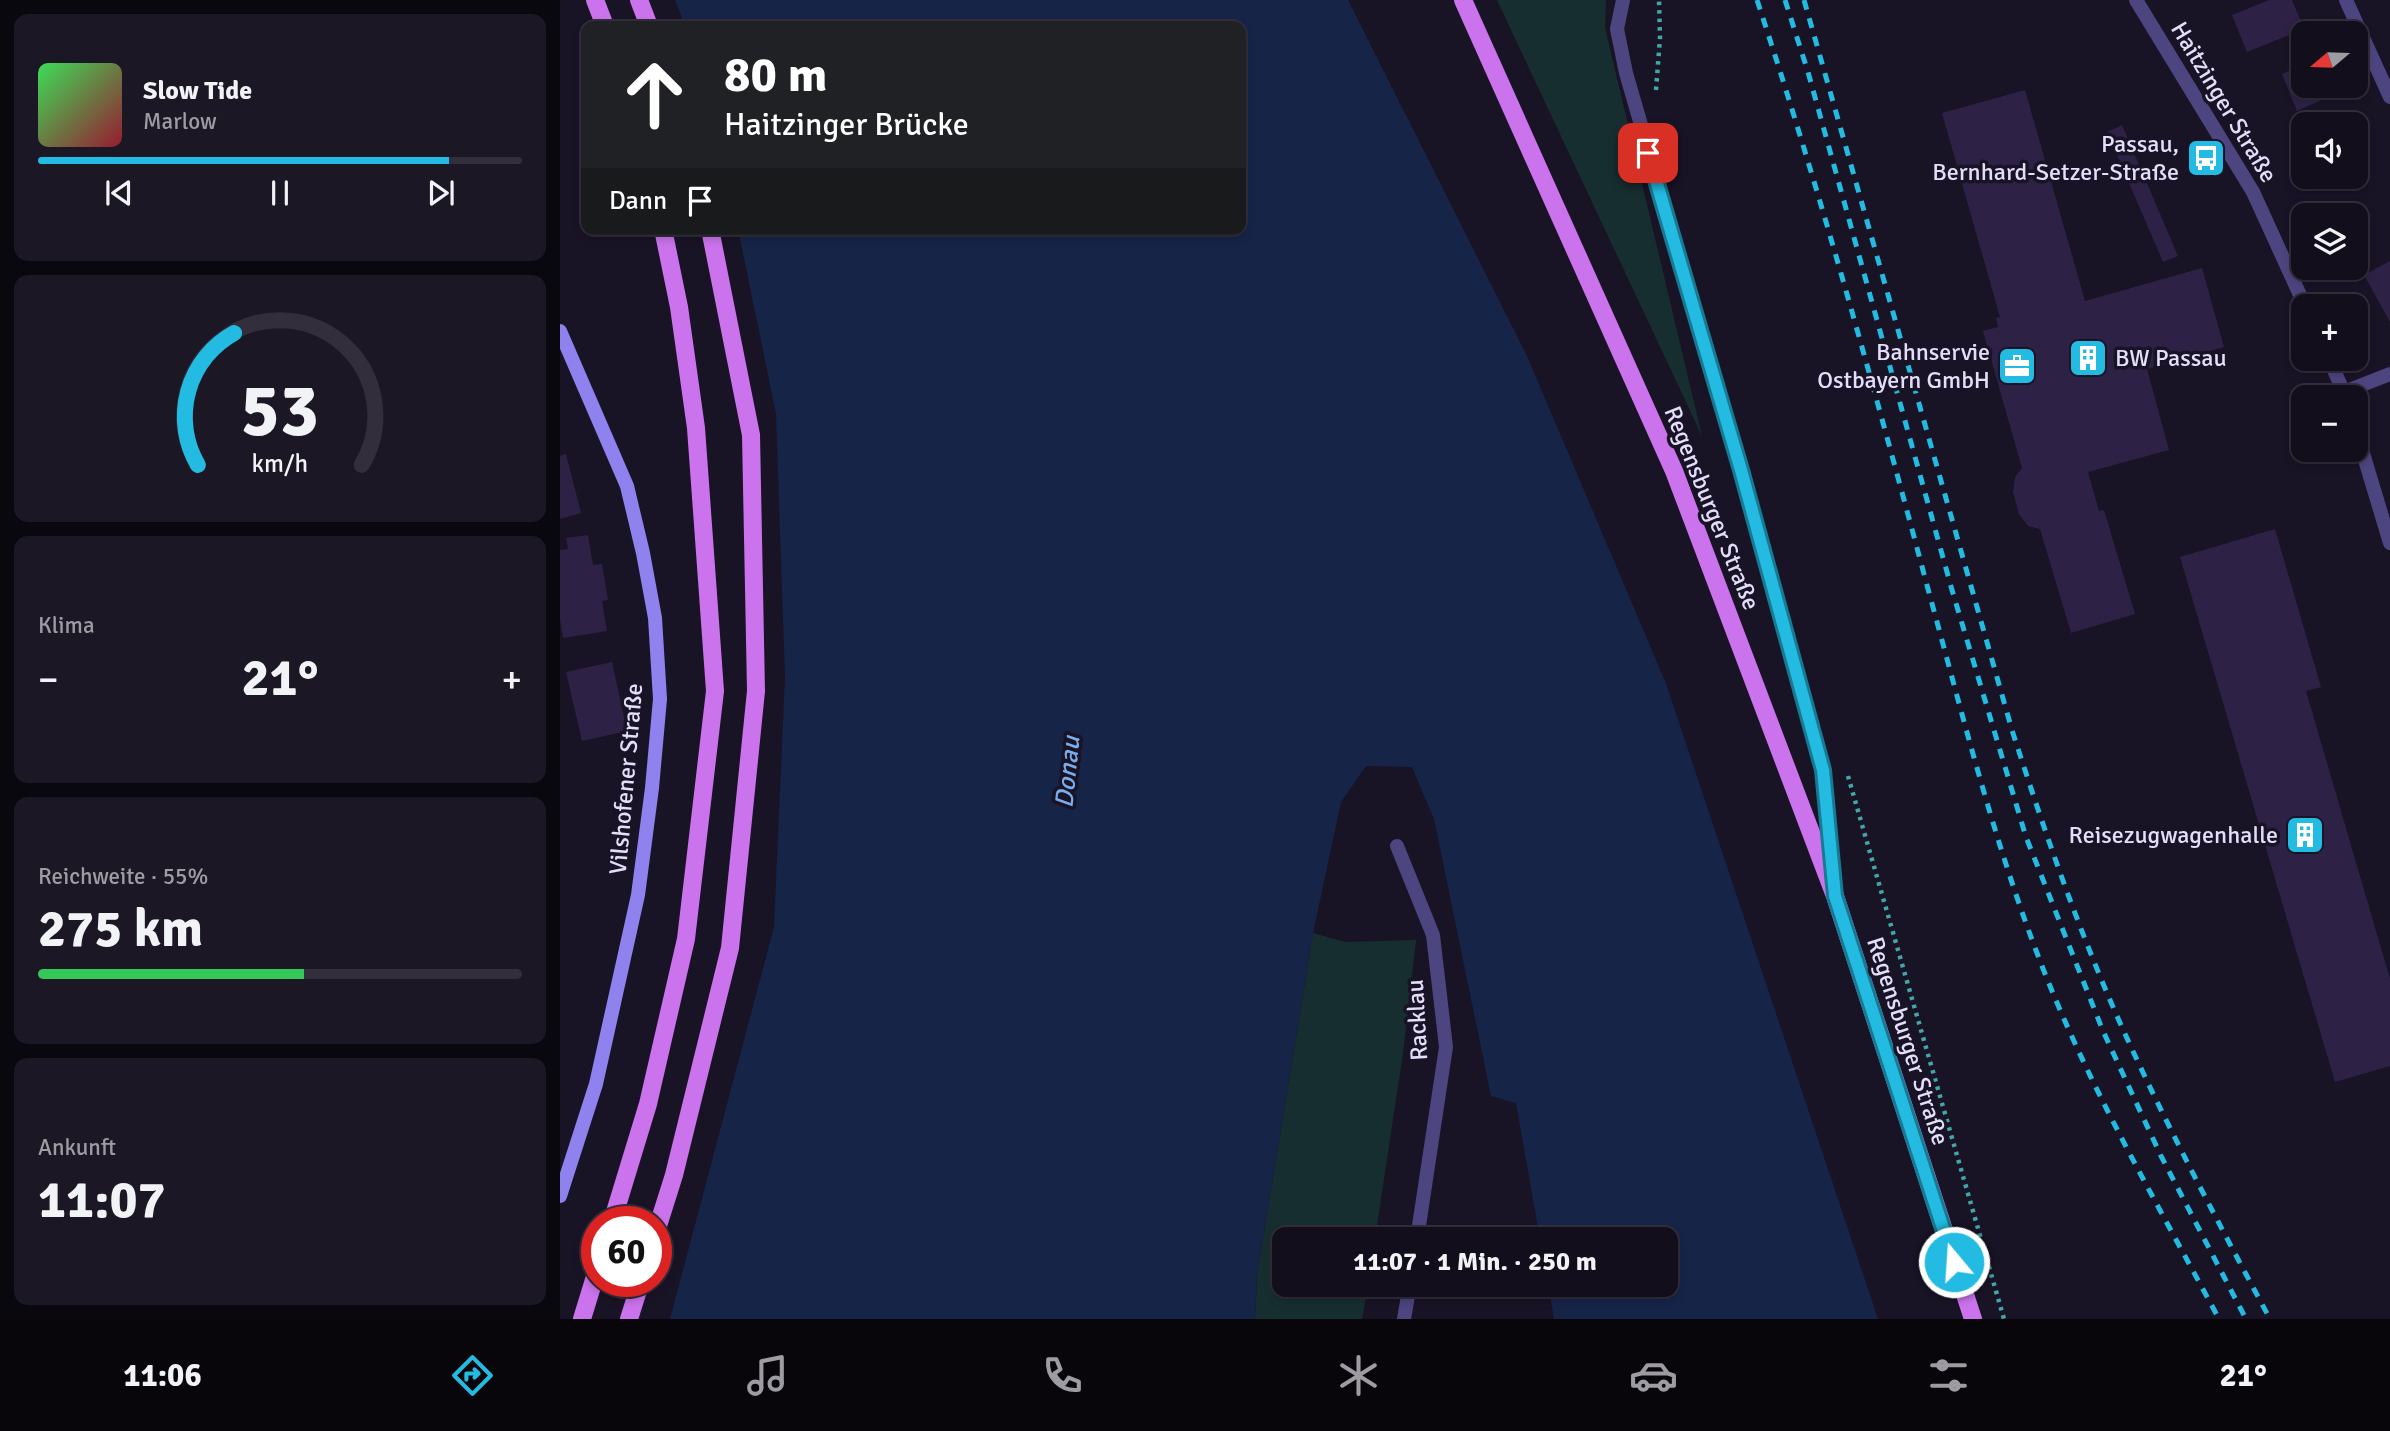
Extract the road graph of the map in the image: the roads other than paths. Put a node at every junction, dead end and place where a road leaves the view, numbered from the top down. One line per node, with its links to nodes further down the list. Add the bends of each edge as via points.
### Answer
1 (595, 0): 8 (main road)
2 (639, 0): 9 (main road)
3 (1457, 0): 10 (main road, Regensburger Straße)
4 (1463, 0): 10 (main road, Regensburger Straße)
5 (1623, 0): 21 (street, via 1617,29 1626,74 1823,770)
6 (2136, 0): 14 (street, Haitzinger Straße, via 2253,192)
7 (2346, 0): 11 (street)
8 (603, 21)
9 (647, 21)
10 (1484, 44): 21 (main road, Regensburger Straße, via 1674,471)
11 (2390, 97)
12 (664, 235): 23 (main road, via 696,428 715,691 686,939 648,1104)
13 (711, 235): 24 (main road, via 751,435 756,691 730,948)
14 (2300, 294)
15 (560, 331): 22 (street, Vilshofener Straße, via 626,486 655,618 660,699 638,895 596,1084)
16 (2390, 374): 17 (street)
17 (2366, 385)
18 (2366, 462): 19 (street)
19 (2390, 543)
20 (1397, 846): 25 (street, Racklau, via 1433,935 1446,1047)
21 (1835, 896): 32 (main road, Regensburger Straße)
22 (560, 1195)
23 (617, 1206)
24 (664, 1206)
25 (1419, 1227)
26 (589, 1297): 29 (main road)
27 (636, 1297): 30 (main road)
28 (1408, 1297): 31 (street)
29 (582, 1319)
30 (629, 1319)
31 (1404, 1319)
32 (1973, 1319)

